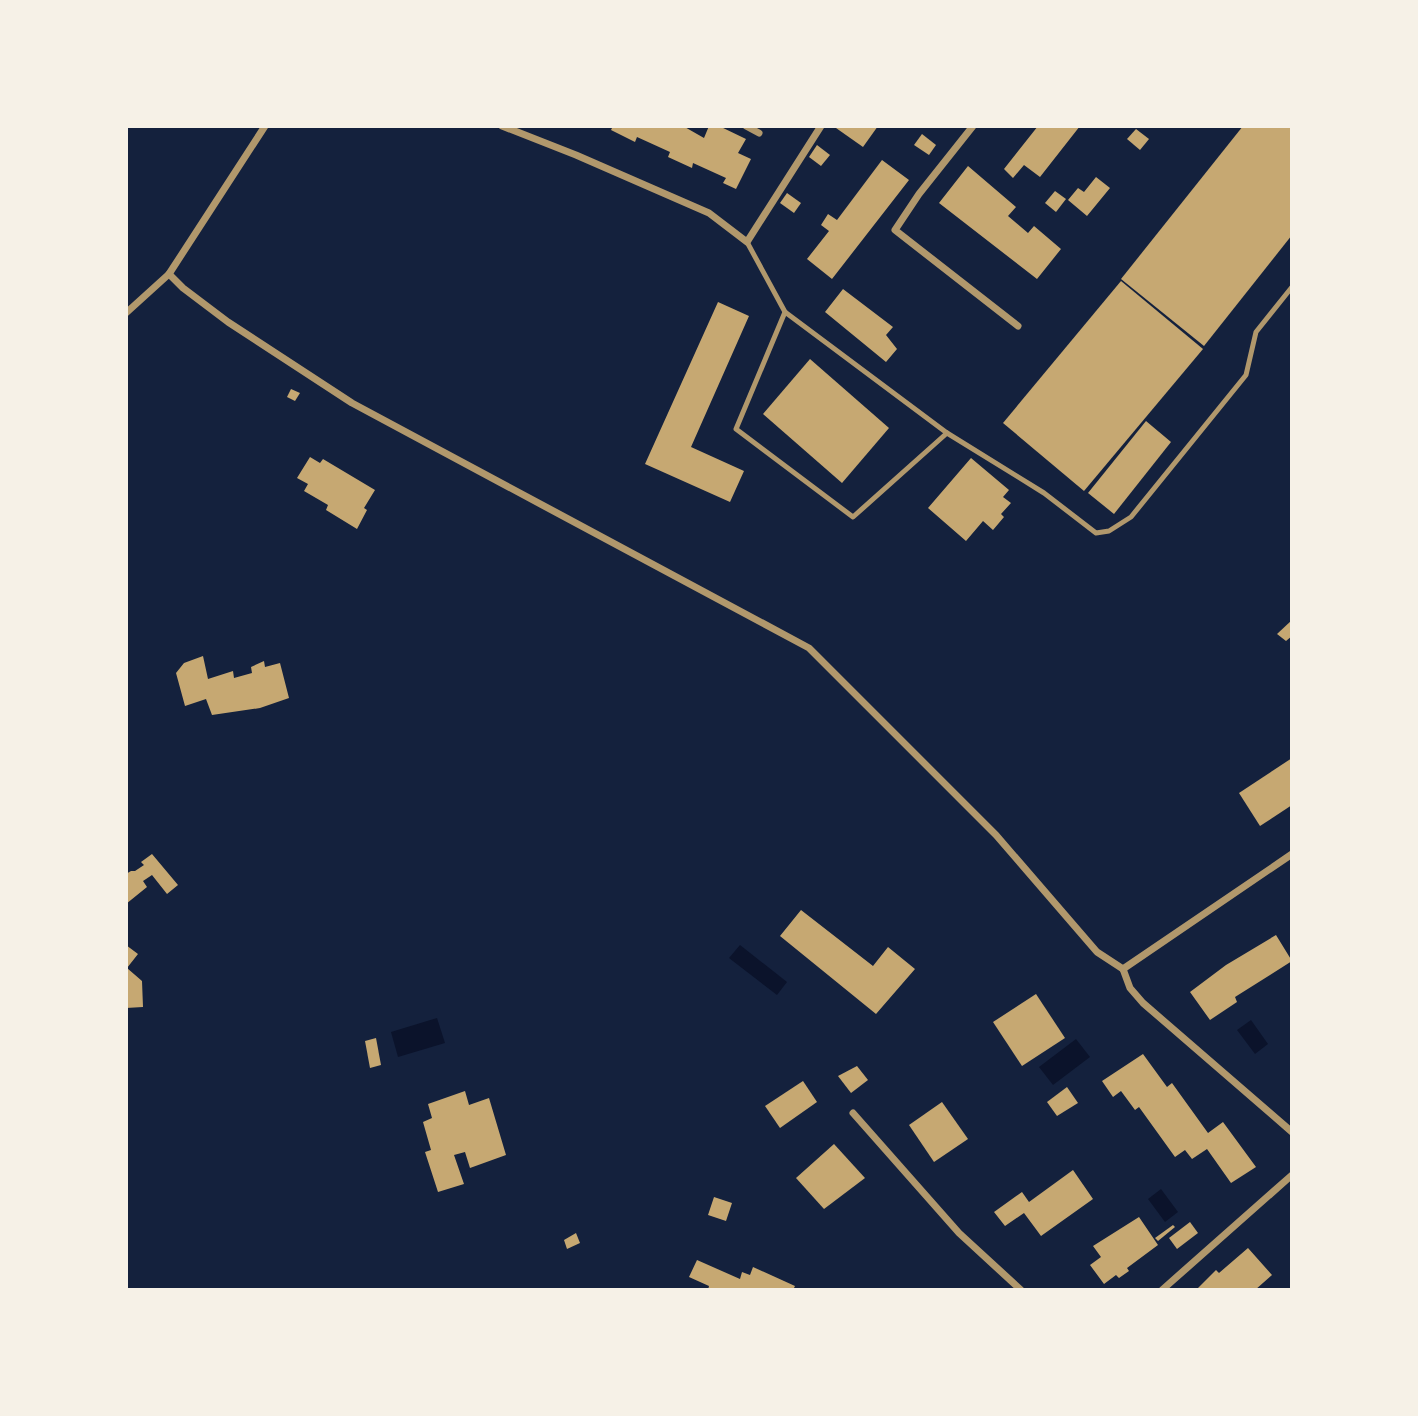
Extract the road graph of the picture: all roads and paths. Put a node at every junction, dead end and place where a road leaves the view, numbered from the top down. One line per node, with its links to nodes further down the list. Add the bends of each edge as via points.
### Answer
1 (265, 126): 8 (street)
2 (502, 126): 7 (street, via 709,213)
3 (746, 126): 6 (street)
4 (821, 126): 7 (street)
5 (973, 126): 12 (street, via 895,230)
6 (759, 133)
7 (747, 242): 11 (lane)
8 (169, 274): 10 (street); 15 (street, via 228,322 352,403 809,648 996,835 1097,953)
9 (1292, 287): 13 (lane, via 1256,332 1246,375 1131,517 1109,531 1096,533 1044,493)
10 (126, 313)
11 (785, 313): 13 (lane); 13 (lane, via 736,429 842,509 853,517)
12 (1018, 326)
13 (947, 433)
14 (1292, 854): 15 (street)
15 (1123, 969): 17 (street, via 1130,988 1143,1003)
16 (853, 1113): 19 (street, via 959,1233)
17 (1292, 1132)
18 (1292, 1175): 20 (street)
19 (1021, 1290)
20 (1162, 1290)

